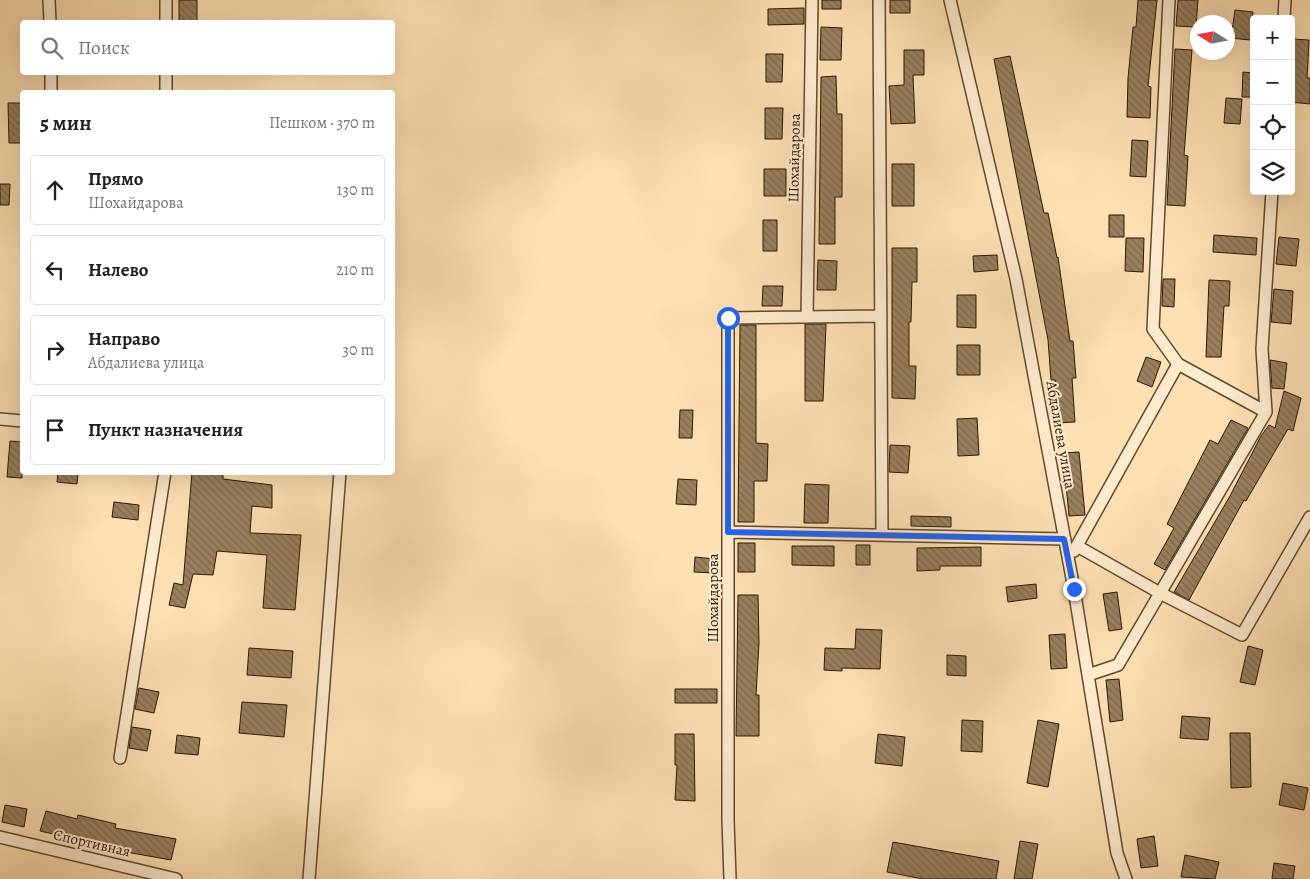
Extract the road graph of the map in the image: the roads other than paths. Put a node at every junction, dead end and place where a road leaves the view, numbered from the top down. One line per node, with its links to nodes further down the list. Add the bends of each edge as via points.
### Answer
1 (49, 0): 9 (street)
2 (166, 0): 10 (street)
3 (812, 0): 17 (street, Шохайдарова)
4 (879, 0): 16 (street)
5 (950, 0): 27 (street, Абдалиева улица, via 1016,278)
6 (1168, 0): 18 (street, via 1153,329)
7 (1285, 0): 8 (street)
8 (1284, 15)
9 (50, 20)
10 (166, 20)
11 (51, 75): 13 (street)
12 (166, 75): 14 (street)
13 (51, 90)
14 (166, 90)
15 (1272, 195): 19 (street, via 1262,349)
16 (881, 316): 17 (street); 26 (street)
17 (807, 317): 25 (street, Шохайдарова, via 728,318)
18 (1178, 364): 19 (street); 28 (street)
19 (1266, 412): 30 (street)
20 (0, 419): 21 (street)
21 (20, 421)
22 (165, 475): 32 (street)
23 (340, 475): 35 (street)
24 (1310, 517): 30 (street, via 1242,635)
25 (728, 532): 26 (street); 36 (street, Шохайдарова)
26 (882, 535): 27 (street)
27 (1064, 539): 29 (street, Абдалиева улица)
28 (1078, 546): 29 (street); 30 (street)
29 (1069, 562): 31 (street, Абдалиева улица)
30 (1160, 593): 31 (street, via 1118,665)
31 (1088, 675): 37 (street, Абдалиева улица, via 1117,853)
32 (120, 758)
33 (0, 837): 34 (street, Спортивная)
34 (176, 879)
35 (309, 879)
36 (730, 879)
37 (1126, 879)

